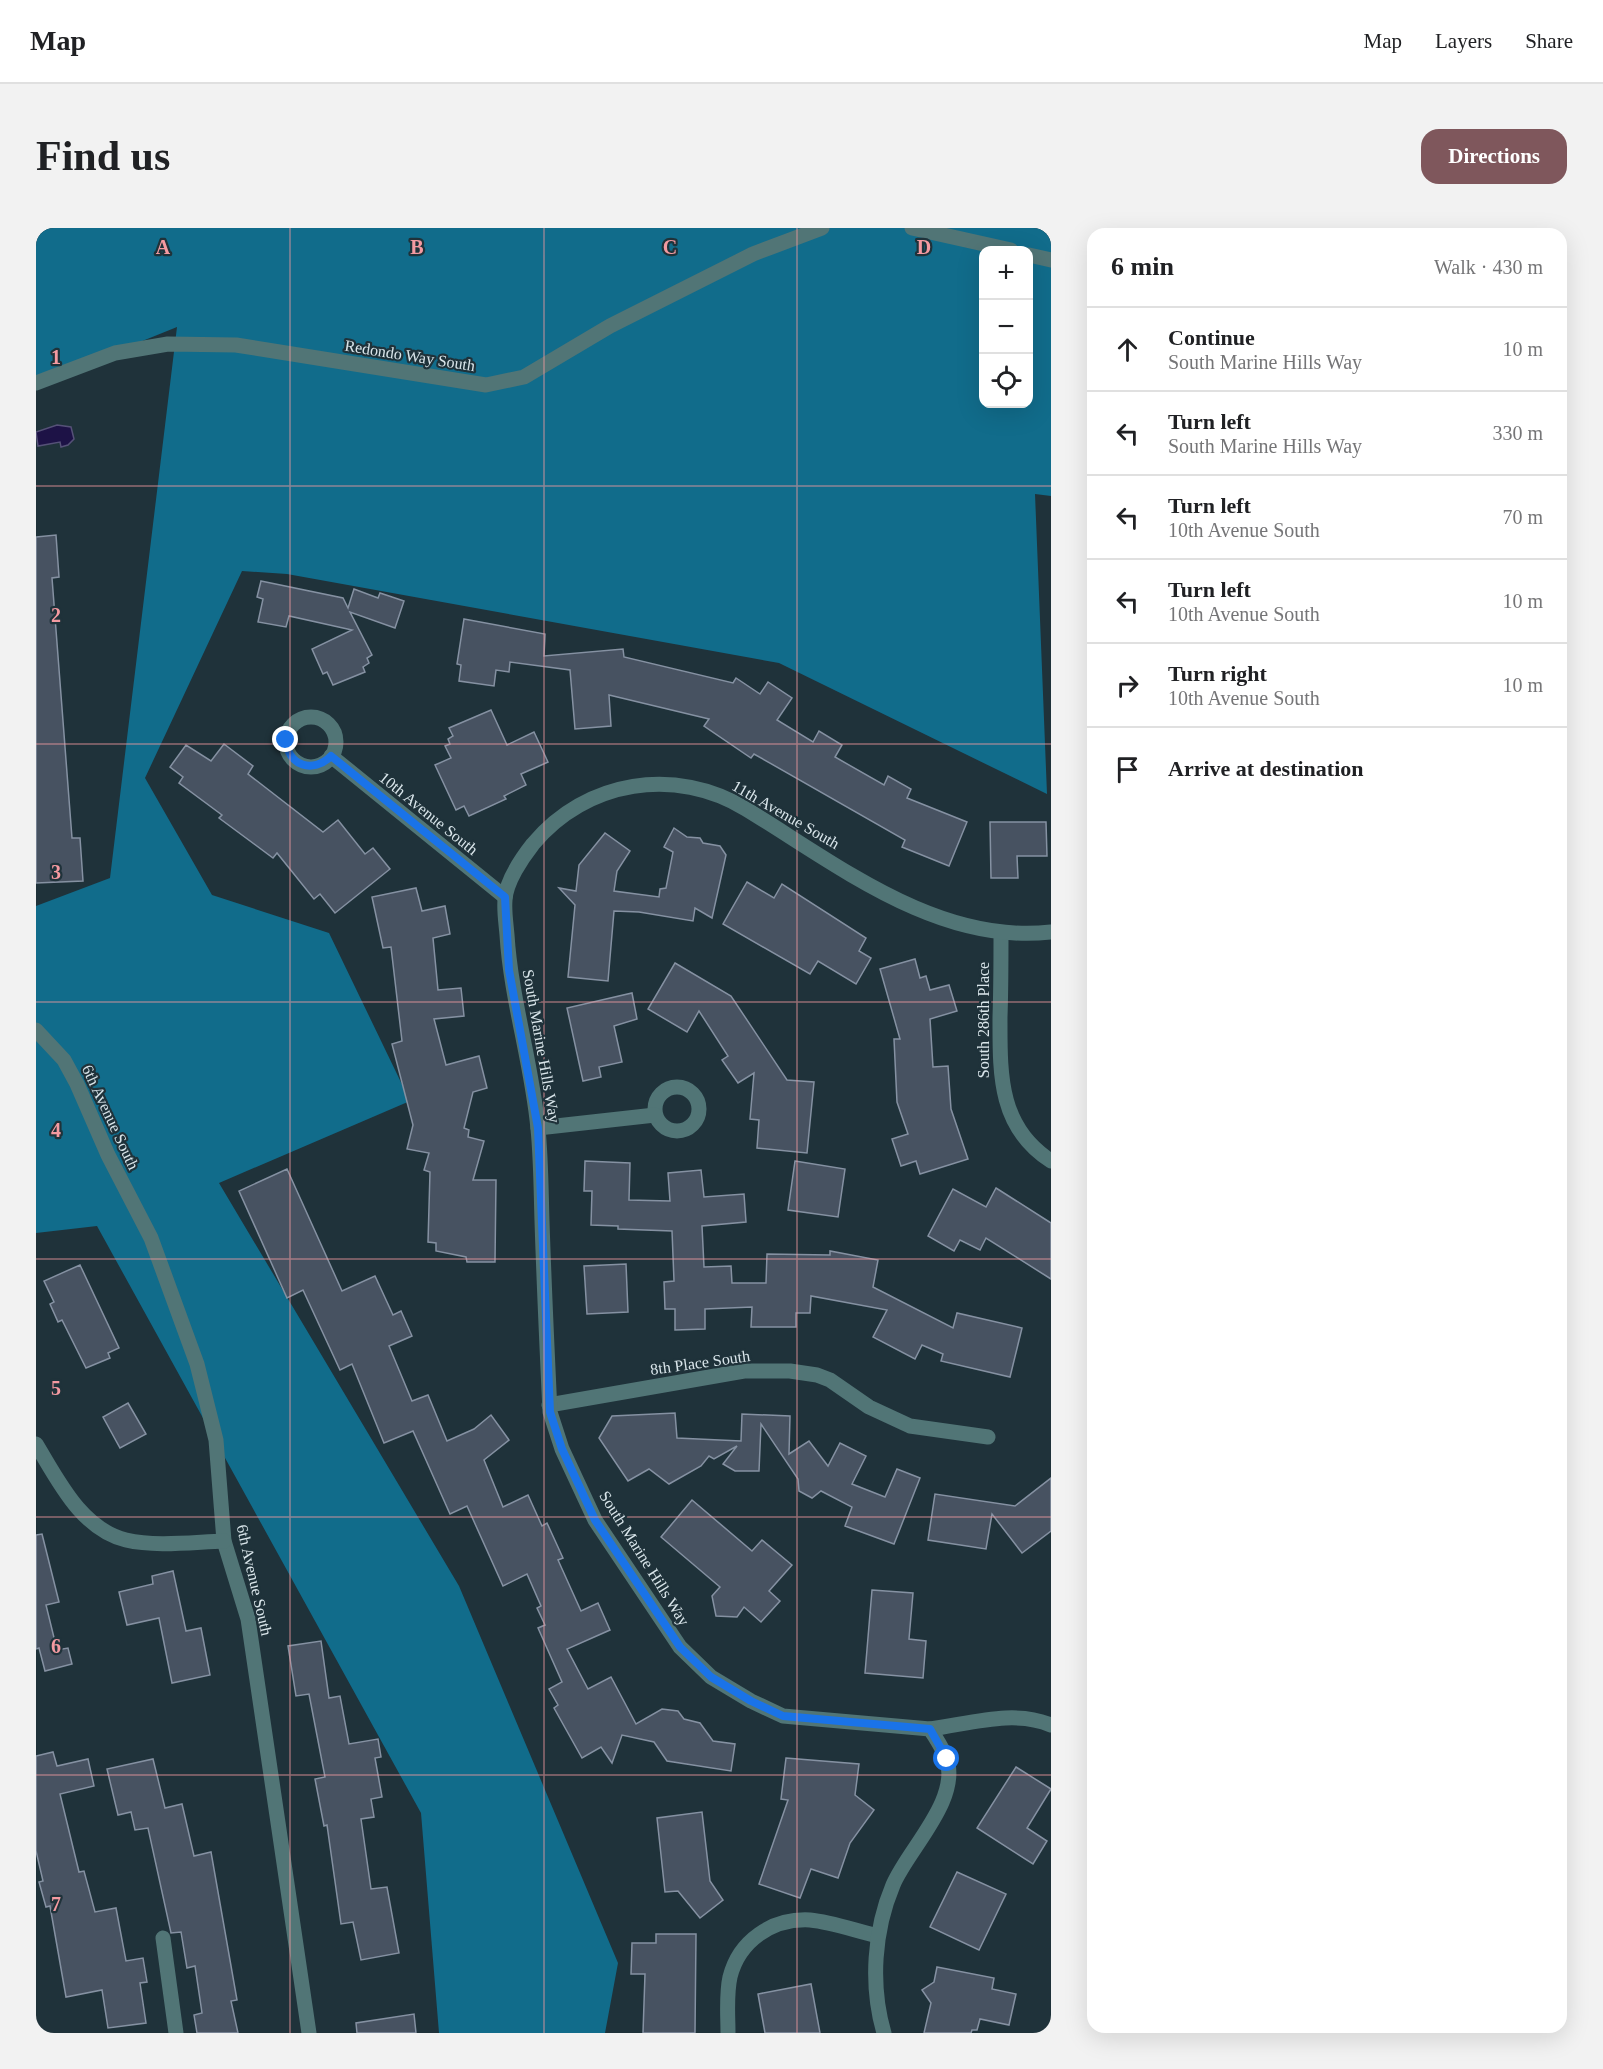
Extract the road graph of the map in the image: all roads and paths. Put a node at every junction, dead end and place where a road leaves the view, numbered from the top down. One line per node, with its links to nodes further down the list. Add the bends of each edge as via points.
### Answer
1 (822, 228): 6 (street, Redondo Way South, via 753,254 610,326 524,377 486,385 236,345 168,344 115,353)
2 (912, 228): 3 (street)
3 (993, 246)
4 (1033, 256): 5 (street)
5 (1051, 260)
6 (36, 383)
7 (331, 756): 8 (street, 10th Avenue South)
8 (505, 897): 10 (street, 11th Avenue South, via 523,856 547,827 575,805 608,791 644,784 681,786 711,791 743,807 913,906 972,928); 13 (street, South Marine Hills Way, via 509,970)
9 (1051, 932): 10 (street, 11th Avenue South)
10 (1001, 934): 14 (street, South 286th Place, via 1002,1088 1014,1124)
11 (36, 1030): 18 (street, 6th Avenue South, via 64,1060 151,1238 197,1364 216,1440)
12 (655, 1114): 13 (street)
13 (538, 1128): 15 (street, South Marine Hills Way)
14 (1051, 1161)
15 (549, 1406): 16 (street, 8th Place South, via 744,1371 790,1371 830,1380 869,1407 910,1426); 20 (street, South Marine Hills Way, via 562,1449 595,1520 680,1647 711,1677 783,1716)
16 (988, 1437)
17 (36, 1444): 18 (street, via 81,1511 116,1537 143,1542)
18 (224, 1541): 24 (street, 6th Avenue South, via 248,1619)
19 (1051, 1725): 20 (street, South Marine Hills Way, via 1037,1719 1009,1718)
20 (930, 1729): 21 (street, via 947,1759 946,1793 894,1883)
21 (878, 1936): 25 (street, via 809,1920 762,1931 749,1941 734,1965 729,1980); 26 (street, via 877,1992)
22 (163, 1938): 23 (street)
23 (176, 2033)
24 (309, 2033)
25 (728, 2033)
26 (884, 2033)

